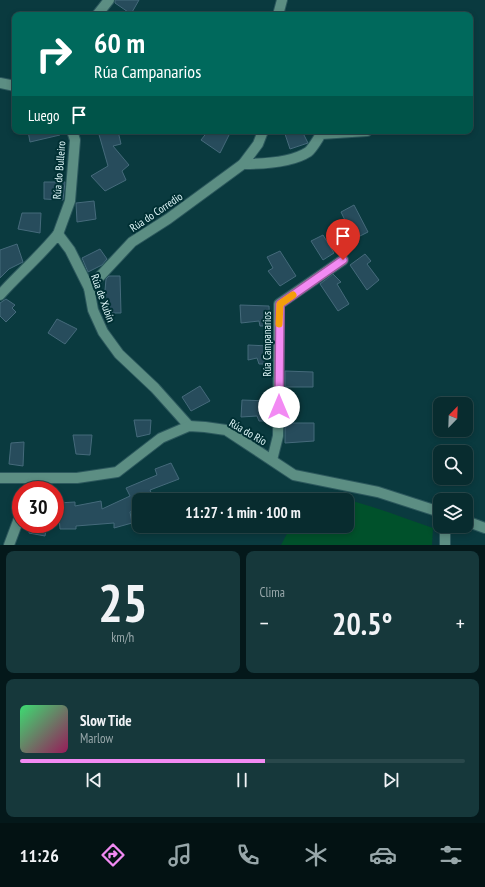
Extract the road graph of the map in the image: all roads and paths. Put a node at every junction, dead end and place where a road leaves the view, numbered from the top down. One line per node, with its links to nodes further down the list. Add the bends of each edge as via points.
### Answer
1 (109, 0): 3 (street)
2 (282, 0): 4 (street)
3 (99, 12)
4 (279, 12)
5 (0, 83): 6 (street)
6 (12, 85)
7 (73, 134): 11 (street, Rúa do Bulleiro, via 75,140 70,201)
8 (262, 134): 10 (street, Rúa do Corredio, via 258,144)
9 (321, 134): 10 (street, via 308,152 294,158 265,164)
10 (243, 164): 13 (street, Rúa do Corredio, via 132,242)
11 (58, 234): 13 (street, Rúa de Xubín, via 70,250); 14 (street)
12 (343, 260): 16 (street, Rúa Campanarios, via 280,304 278,436)
13 (89, 288): 15 (street, Rúa de Xubín, via 93,310 103,332 119,354 155,388)
14 (0, 295)
15 (189, 426): 16 (street, Rúa do Río, via 226,430); 18 (street, Rúa do Río, via 161,438 117,472 77,478)
16 (272, 460): 20 (street, Rúa do Río, via 294,475 378,492)
17 (0, 478): 18 (street, Rúa do Río)
18 (34, 478): 19 (street)
19 (33, 481)
20 (433, 510)
21 (473, 524): 22 (street)
22 (485, 528)
23 (14, 533): 25 (street)
24 (445, 533): 26 (street)
25 (9, 545)
26 (445, 545)

